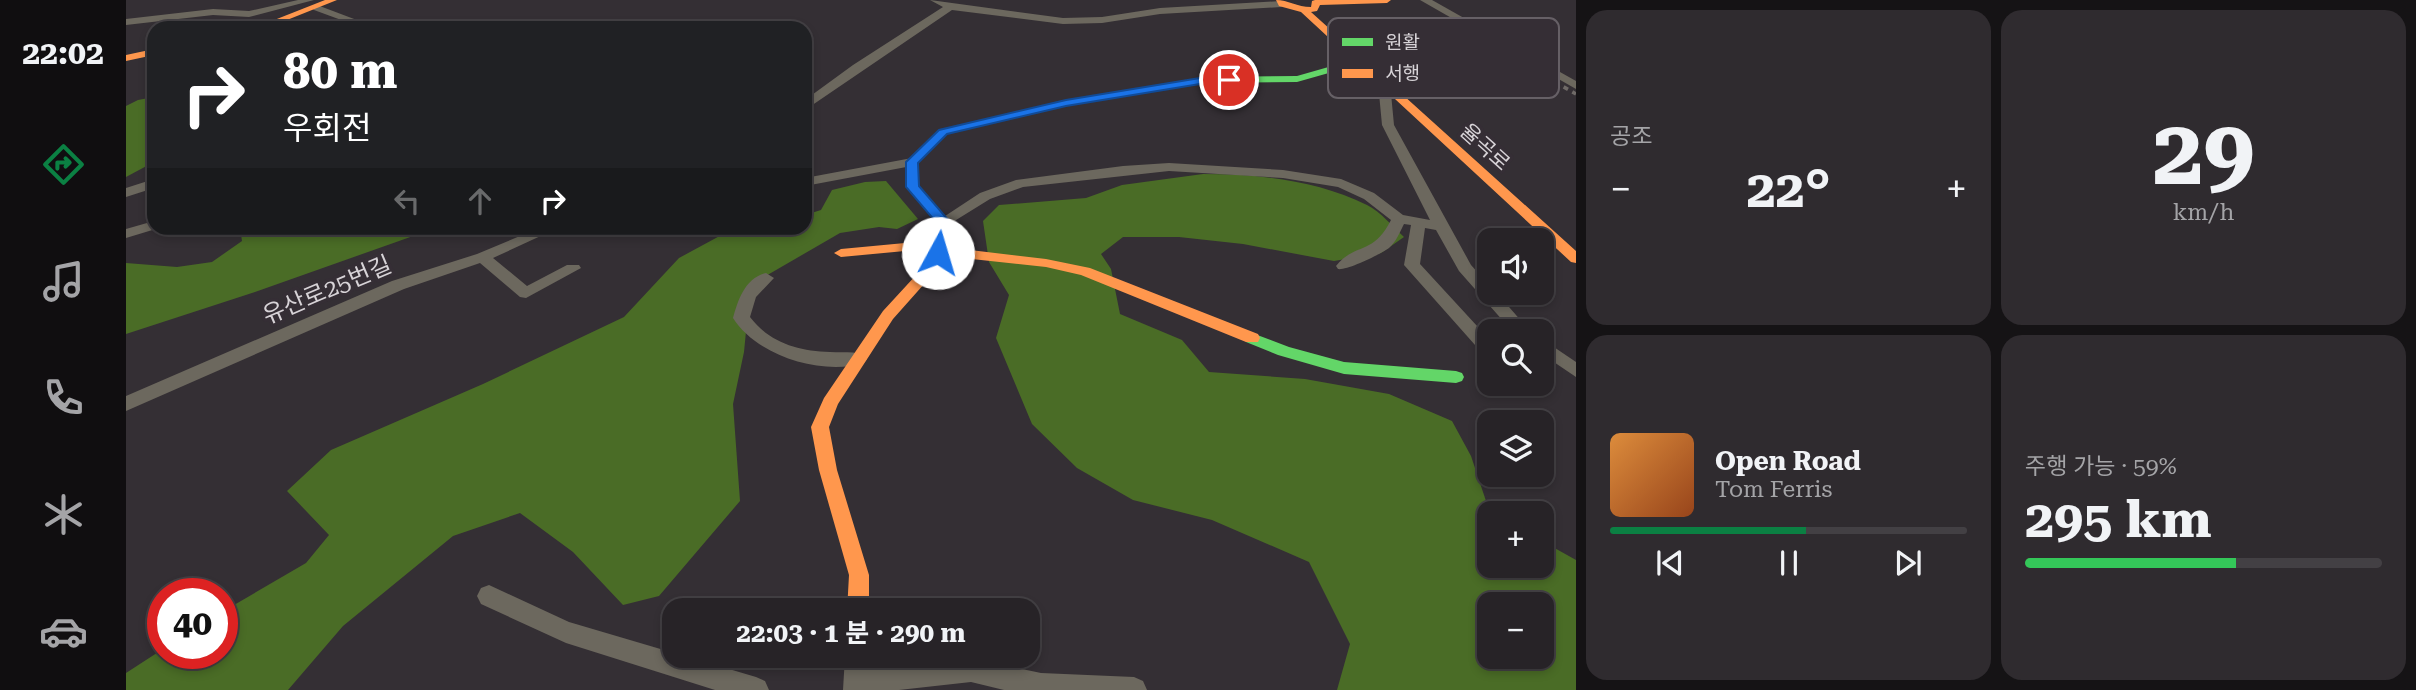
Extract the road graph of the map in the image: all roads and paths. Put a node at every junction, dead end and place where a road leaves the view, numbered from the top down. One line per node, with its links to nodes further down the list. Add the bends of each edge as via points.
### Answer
1 (333, 0): 7 (street)
2 (935, 0): 9 (street)
3 (1183, 0): 10 (street)
4 (1387, 0): 8 (street)
5 (1425, 0): 11 (street)
6 (1280, 2): 8 (street); 10 (street)
7 (313, 4): 12 (street); 13 (street); 14 (street, via 262,13 226,16 212,12)
8 (1310, 4): 15 (street, 율곡로)
9 (950, 7): 10 (street, via 1063,21); 23 (street)
10 (1206, 7)
11 (1457, 18)
12 (275, 21)
13 (351, 21)
14 (126, 22)
15 (1328, 25)
16 (147, 54): 17 (street)
17 (126, 58)
18 (1328, 70): 24 (street, via 1297,79 1206,80 1066,103 943,132)
19 (1559, 76): 20 (street)
20 (1576, 86)
21 (1385, 98): 31 (street, via 1388,125)
22 (1400, 98): 38 (street, 율곡로)
23 (812, 101)
24 (912, 162): 25 (street); 29 (street, via 912,187)
25 (812, 181)
26 (147, 186): 27 (street)
27 (126, 193)
28 (1399, 219): 29 (street, via 1369,195 1341,183 1283,174 1169,167 1021,183 985,196); 30 (street); 39 (street, via 1386,242)
29 (943, 222): 36 (street)
30 (1419, 222): 31 (street); 43 (street, via 1412,265)
31 (1441, 226): 42 (street, via 1465,268)
32 (147, 227): 33 (street)
33 (126, 234)
34 (534, 235): 37 (street, 유산로25번길)
35 (841, 253): 36 (street, via 905,247)
36 (938, 253): 45 (street, via 936,262 888,315); 47 (street, via 1085,271 1284,351 1344,368)
37 (482, 257): 40 (street, via 526,293); 48 (street, 유산로25번길, via 398,285)
38 (1576, 259)
39 (1345, 266)
40 (573, 268)
41 (766, 278): 45 (street, via 748,295 741,318 750,332 782,351)
42 (1511, 319)
43 (1477, 337)
44 (1554, 354): 46 (street)
45 (858, 359): 50 (street, via 820,427 859,575)
46 (1576, 371)
47 (1456, 377)
48 (126, 404)
49 (489, 596): 53 (street, via 566,632)
50 (858, 598)
51 (857, 668): 52 (street)
52 (856, 686): 54 (street, via 971,670 1041,686)
53 (756, 690)
54 (1135, 690)

